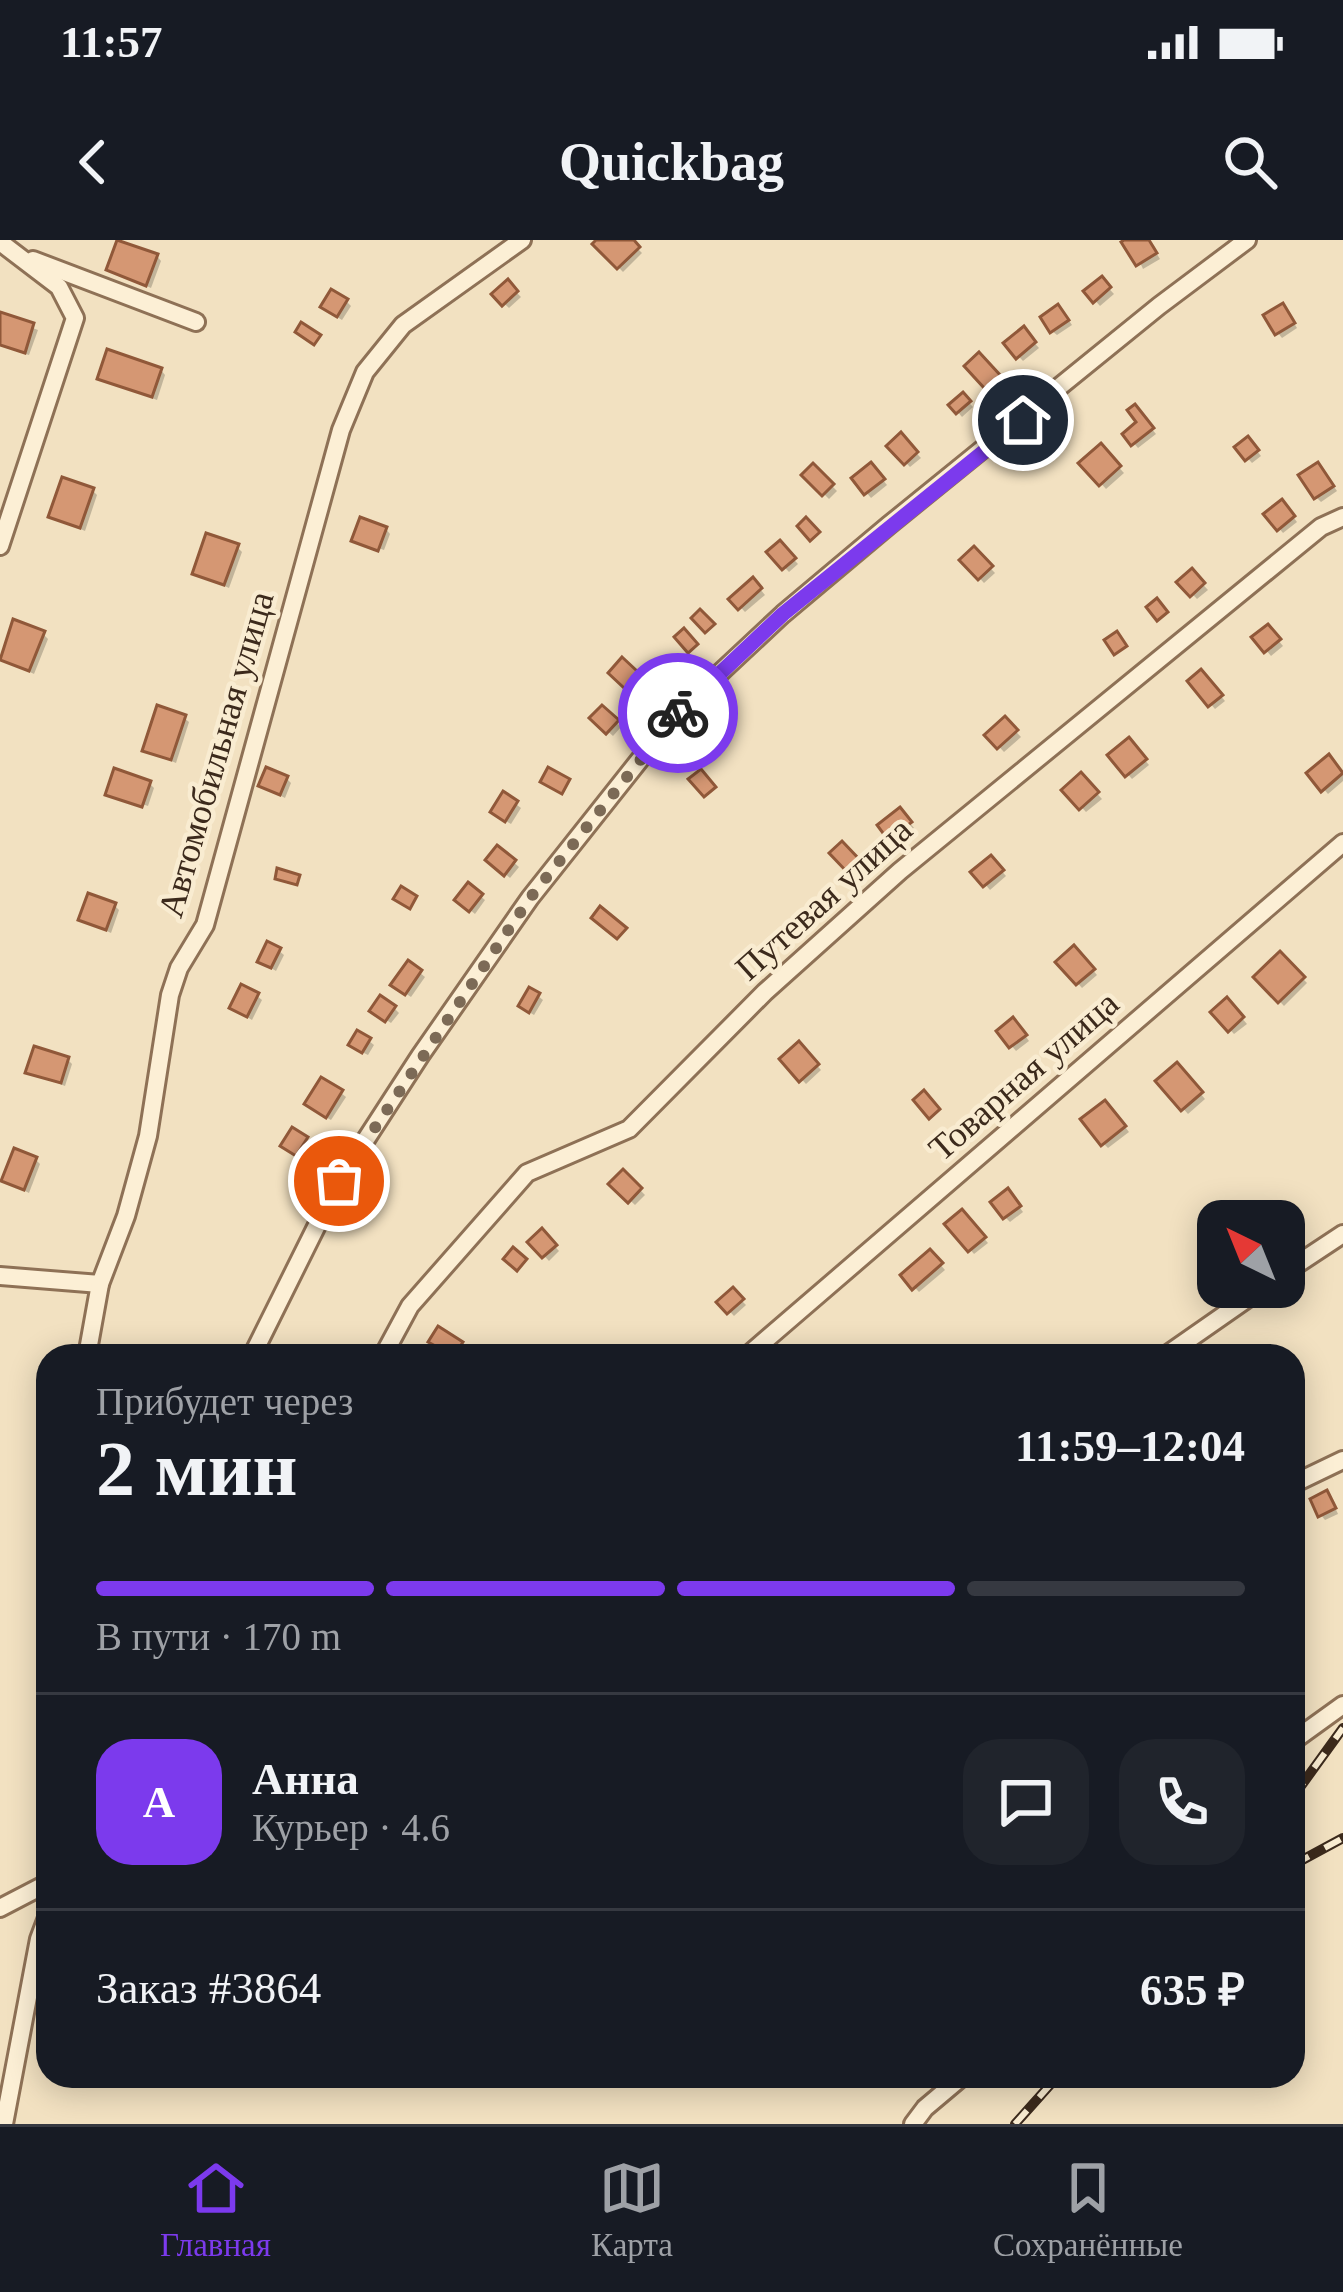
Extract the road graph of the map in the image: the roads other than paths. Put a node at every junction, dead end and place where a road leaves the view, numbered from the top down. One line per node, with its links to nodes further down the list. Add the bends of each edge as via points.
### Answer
1 (522, 240): 12 (street, Автомобильная улица, via 403,325 365,372 341,430 205,925 170,995 148,1136)
2 (1247, 240): 15 (street, via 889,525 676,714 530,898 420,1056 339,1181)
3 (0, 242): 4 (street)
4 (21, 255): 5 (street); 7 (street, via 59,287 76,318)
5 (196, 322)
6 (1343, 517): 16 (street, Путевая улица, via 900,871 629,1129 527,1173 410,1306)
7 (0, 546)
8 (1343, 843): 17 (street, Товарная улица)
9 (1343, 1234): 10 (street)
10 (1305, 1259)
11 (0, 1276): 12 (street)
12 (100, 1284): 14 (street, Автомобильная улица)
13 (1234, 1308): 18 (street)
14 (89, 1344)
15 (258, 1344)
16 (389, 1344)
17 (761, 1344)
18 (1182, 1344)
19 (1343, 1460): 20 (street)
20 (1305, 1478)
21 (1343, 1706): 22 (street)
22 (1305, 1733)
23 (36, 1890): 24 (street)
24 (0, 1909)
25 (36, 1955): 27 (street)
26 (949, 2088): 28 (street)
27 (4, 2124)
28 (913, 2124)

